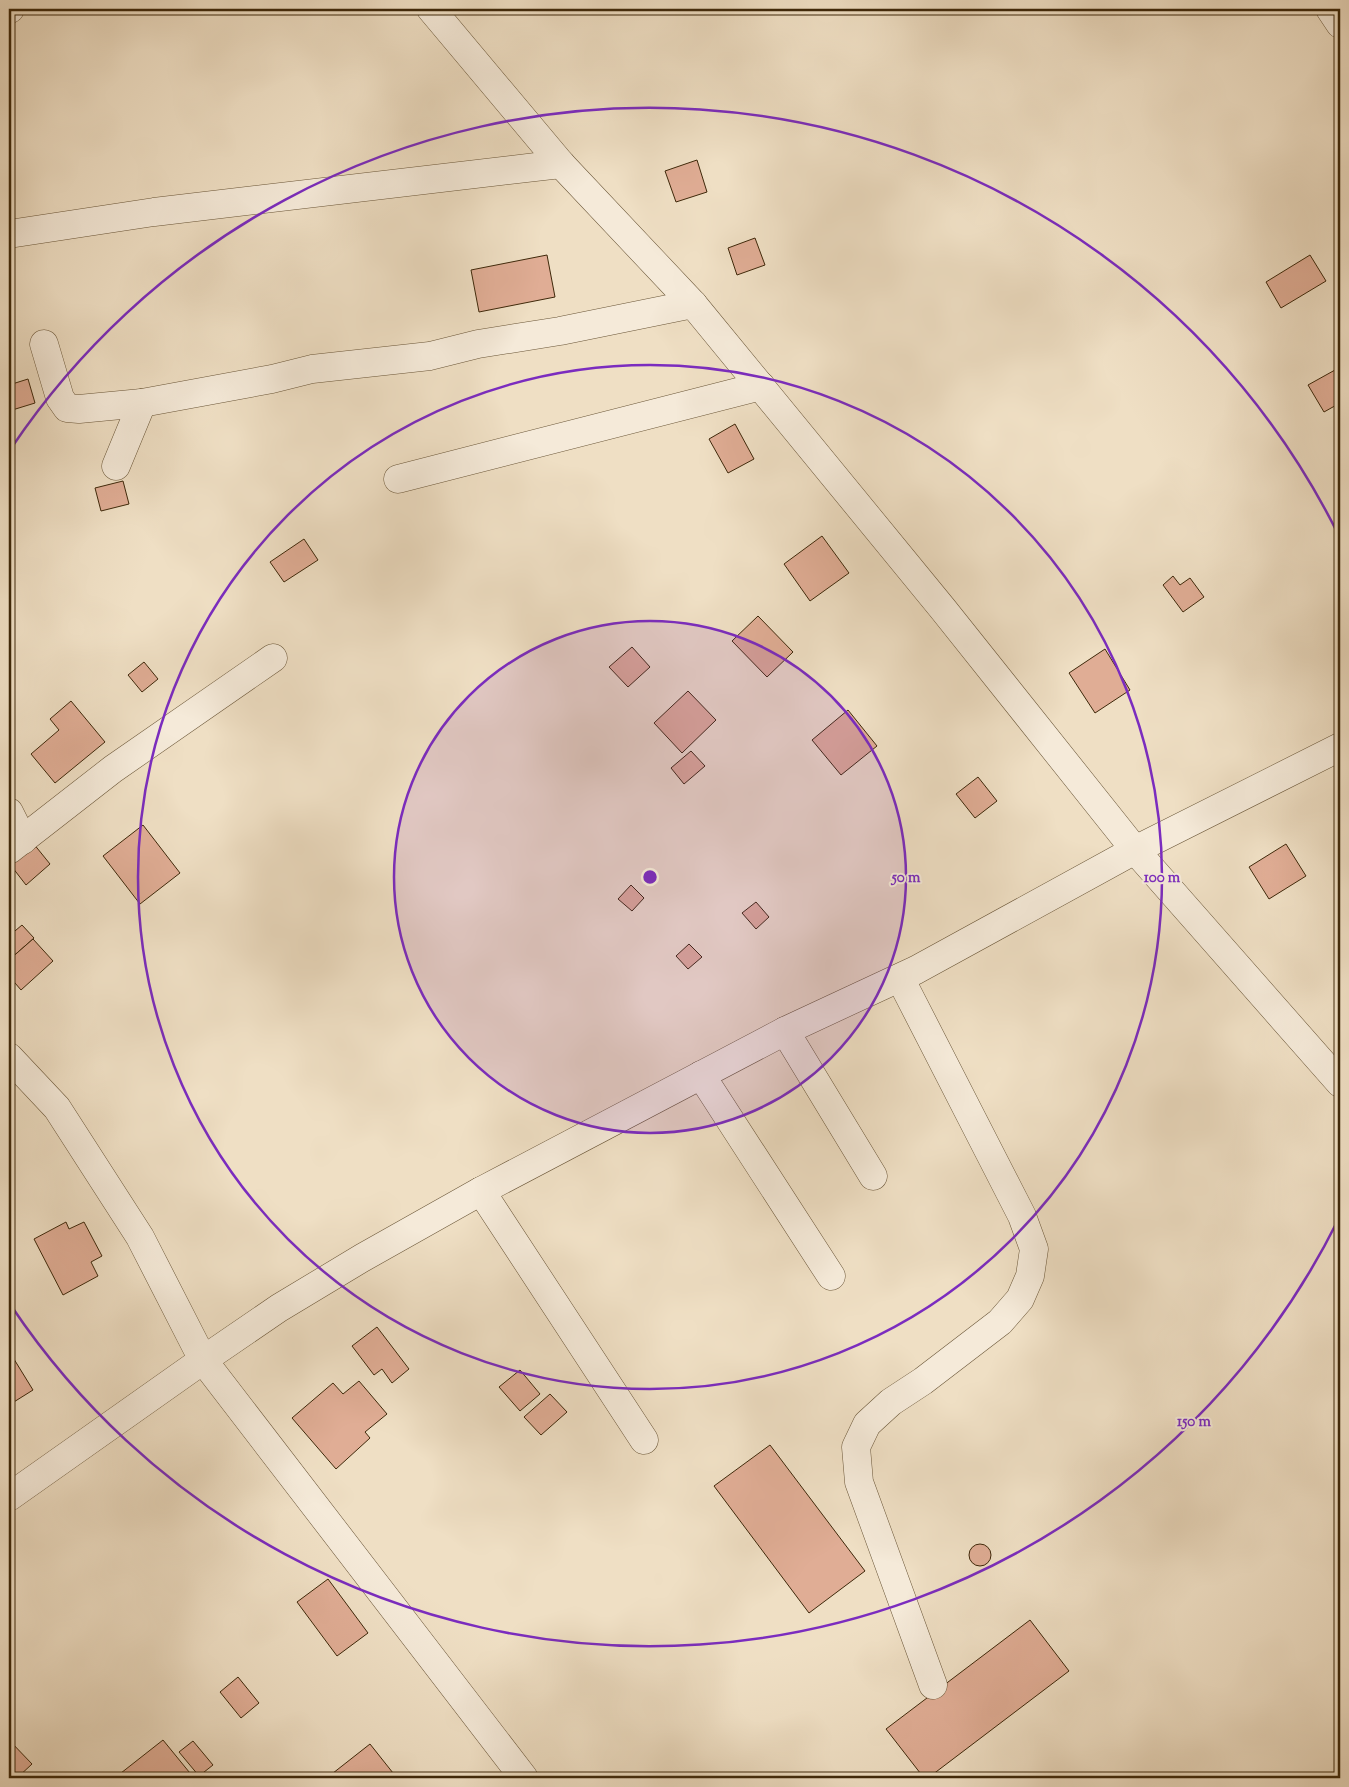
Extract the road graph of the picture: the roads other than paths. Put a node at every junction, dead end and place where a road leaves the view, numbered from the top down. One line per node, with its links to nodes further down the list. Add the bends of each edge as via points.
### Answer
1 (431, 9): 4 (street)
2 (1330, 9): 3 (street)
3 (1340, 24)
4 (561, 164): 5 (street, via 154,212); 6 (street)
5 (9, 234)
6 (693, 304): 8 (street); 9 (street, via 430,356 312,369)
7 (44, 344): 9 (street, via 60,398 67,408)
8 (761, 386): 11 (street); 16 (street)
9 (142, 403): 10 (street)
10 (116, 466)
11 (398, 479)
12 (273, 658): 15 (street, via 112,769)
13 (1340, 747): 16 (street)
14 (9, 812): 15 (street)
15 (16, 845)
16 (1135, 850): 17 (street); 21 (street)
17 (900, 978): 18 (street); 28 (street, via 1022,1216 1034,1248 1030,1276 1020,1299 1000,1322 924,1381 891,1402 867,1424 856,1447 859,1482)
18 (785, 1031): 20 (street); 22 (street)
19 (9, 1057): 25 (street, via 57,1108 140,1236)
20 (701, 1075): 23 (street); 24 (street)
21 (1340, 1083)
22 (873, 1176)
23 (482, 1191): 25 (street, via 320,1283); 26 (street)
24 (831, 1276)
25 (203, 1360): 27 (street); 29 (street)
26 (644, 1440)
27 (9, 1497)
28 (933, 1685)
29 (524, 1778)

